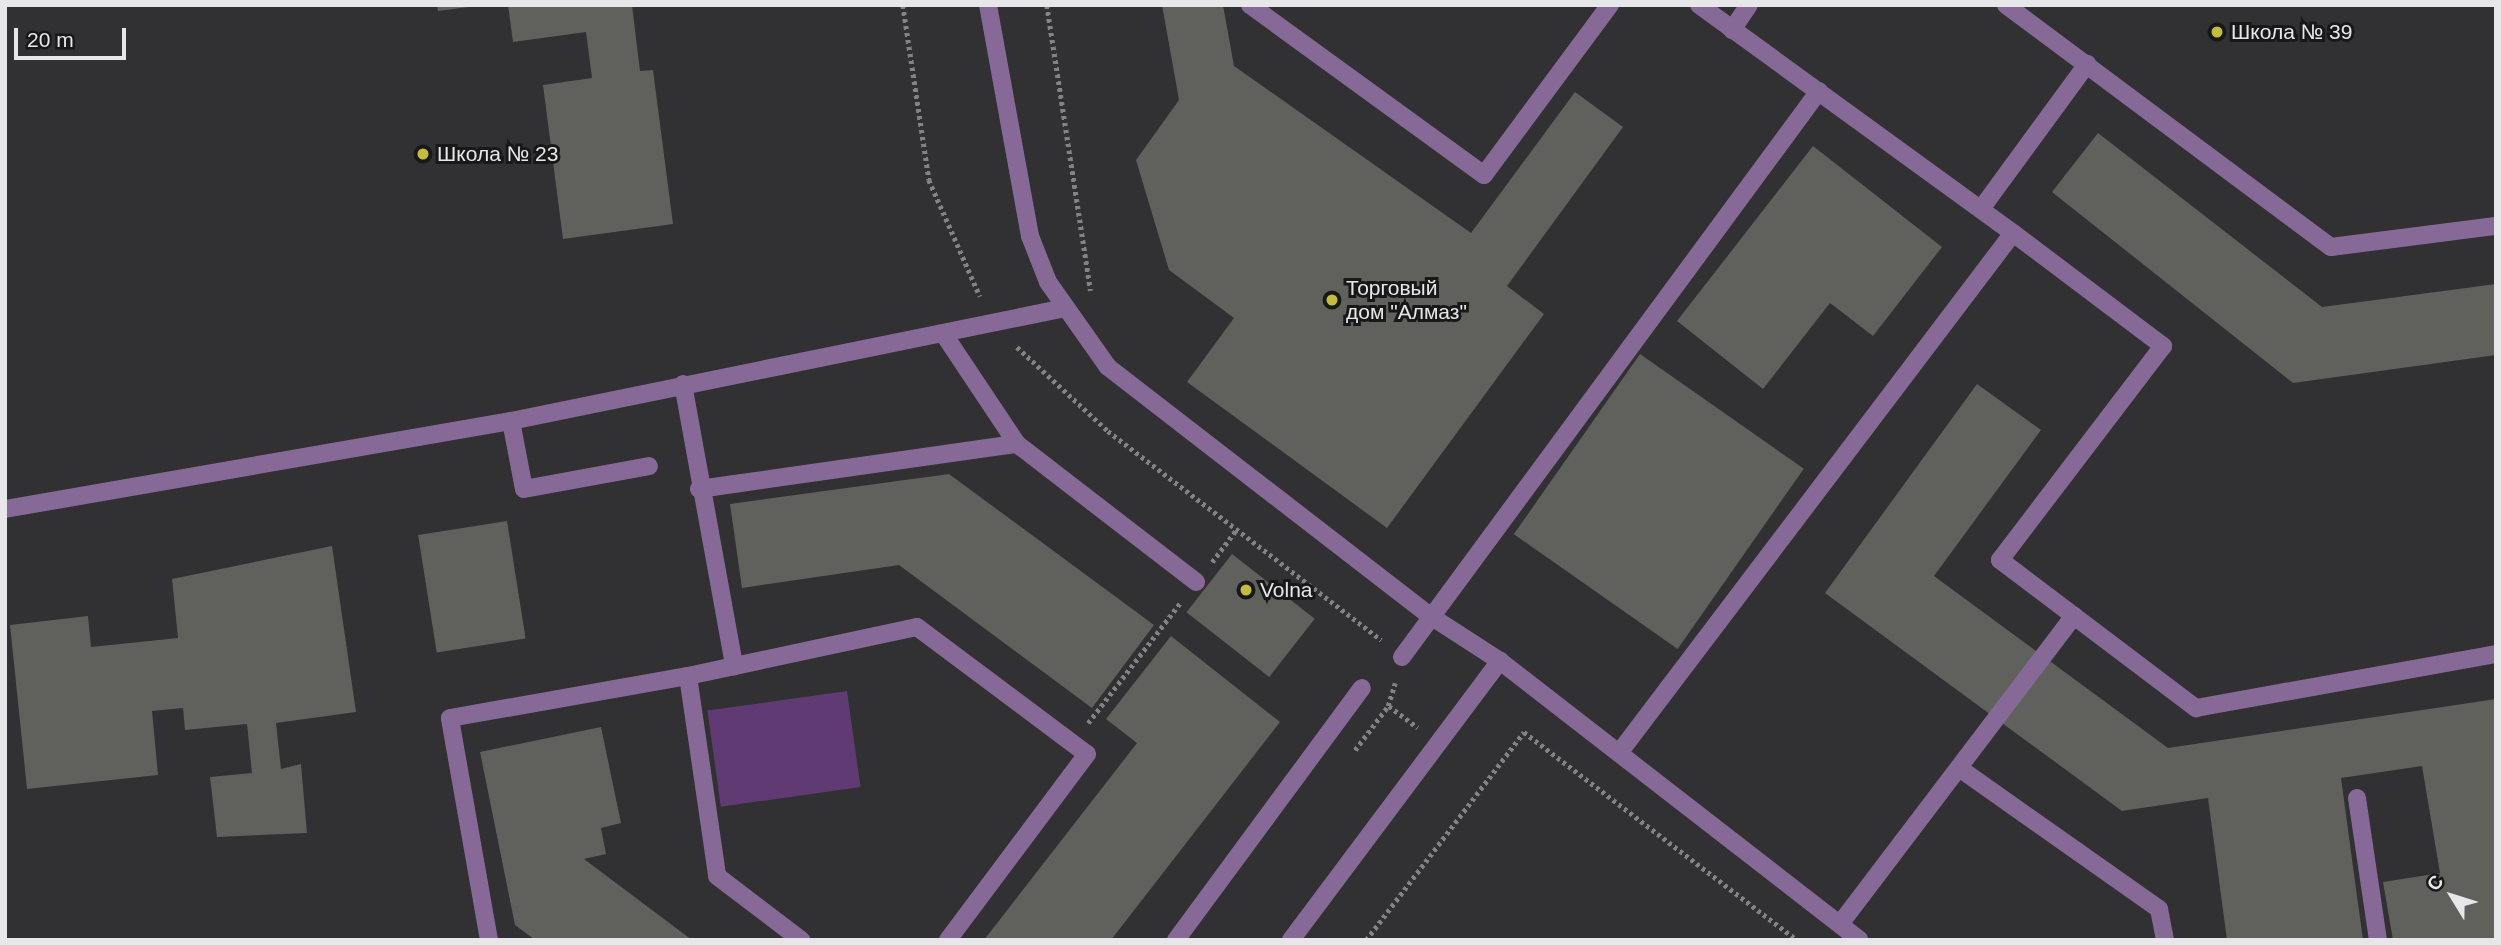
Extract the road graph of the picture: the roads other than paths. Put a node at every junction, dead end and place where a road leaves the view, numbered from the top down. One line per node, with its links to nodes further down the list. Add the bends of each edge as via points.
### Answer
1 (988, 5): 13 (street, via 1030,236 1048,282)
2 (1250, 5): 3 (street, via 1485,175)
3 (1610, 5)
4 (1699, 5): 7 (street)
5 (1749, 5): 7 (street)
6 (2006, 5): 8 (street)
7 (1732, 30): 9 (street)
8 (2087, 64): 10 (street); 11 (street, via 2331,247)
9 (1819, 91): 10 (street); 23 (street)
10 (1981, 209): 12 (street)
11 (2496, 226)
12 (2013, 233): 22 (street, via 2163,346 2000,560); 30 (street)
13 (1065, 308): 14 (street); 23 (street, via 1108,367)
14 (945, 336): 15 (street); 17 (street)
15 (683, 384): 16 (street); 19 (street)
16 (511, 421): 18 (street, via 524,489); 20 (street)
17 (1017, 444): 19 (street); 21 (street)
18 (649, 467)
19 (699, 489): 27 (street)
20 (5, 509)
21 (1196, 582)
22 (2074, 616): 24 (street, via 2196,708); 31 (street)
23 (1432, 617): 25 (street); 26 (street)
24 (2496, 654)
25 (1402, 657)
26 (1500, 661): 30 (street); 38 (street)
27 (734, 666): 28 (street); 36 (street, via 917,627 1087,754)
28 (688, 676): 34 (street, via 450,718); 35 (street, via 717,876)
29 (1362, 688): 37 (street)
30 (1619, 753): 33 (street)
31 (1958, 768): 33 (street); 40 (street, via 2159,909)
32 (2357, 798): 41 (street)
33 (1840, 924): 39 (street)
34 (489, 940)
35 (801, 940)
36 (948, 940)
37 (1177, 940)
38 (1292, 940)
39 (1860, 940)
40 (2165, 940)
41 (2378, 940)

